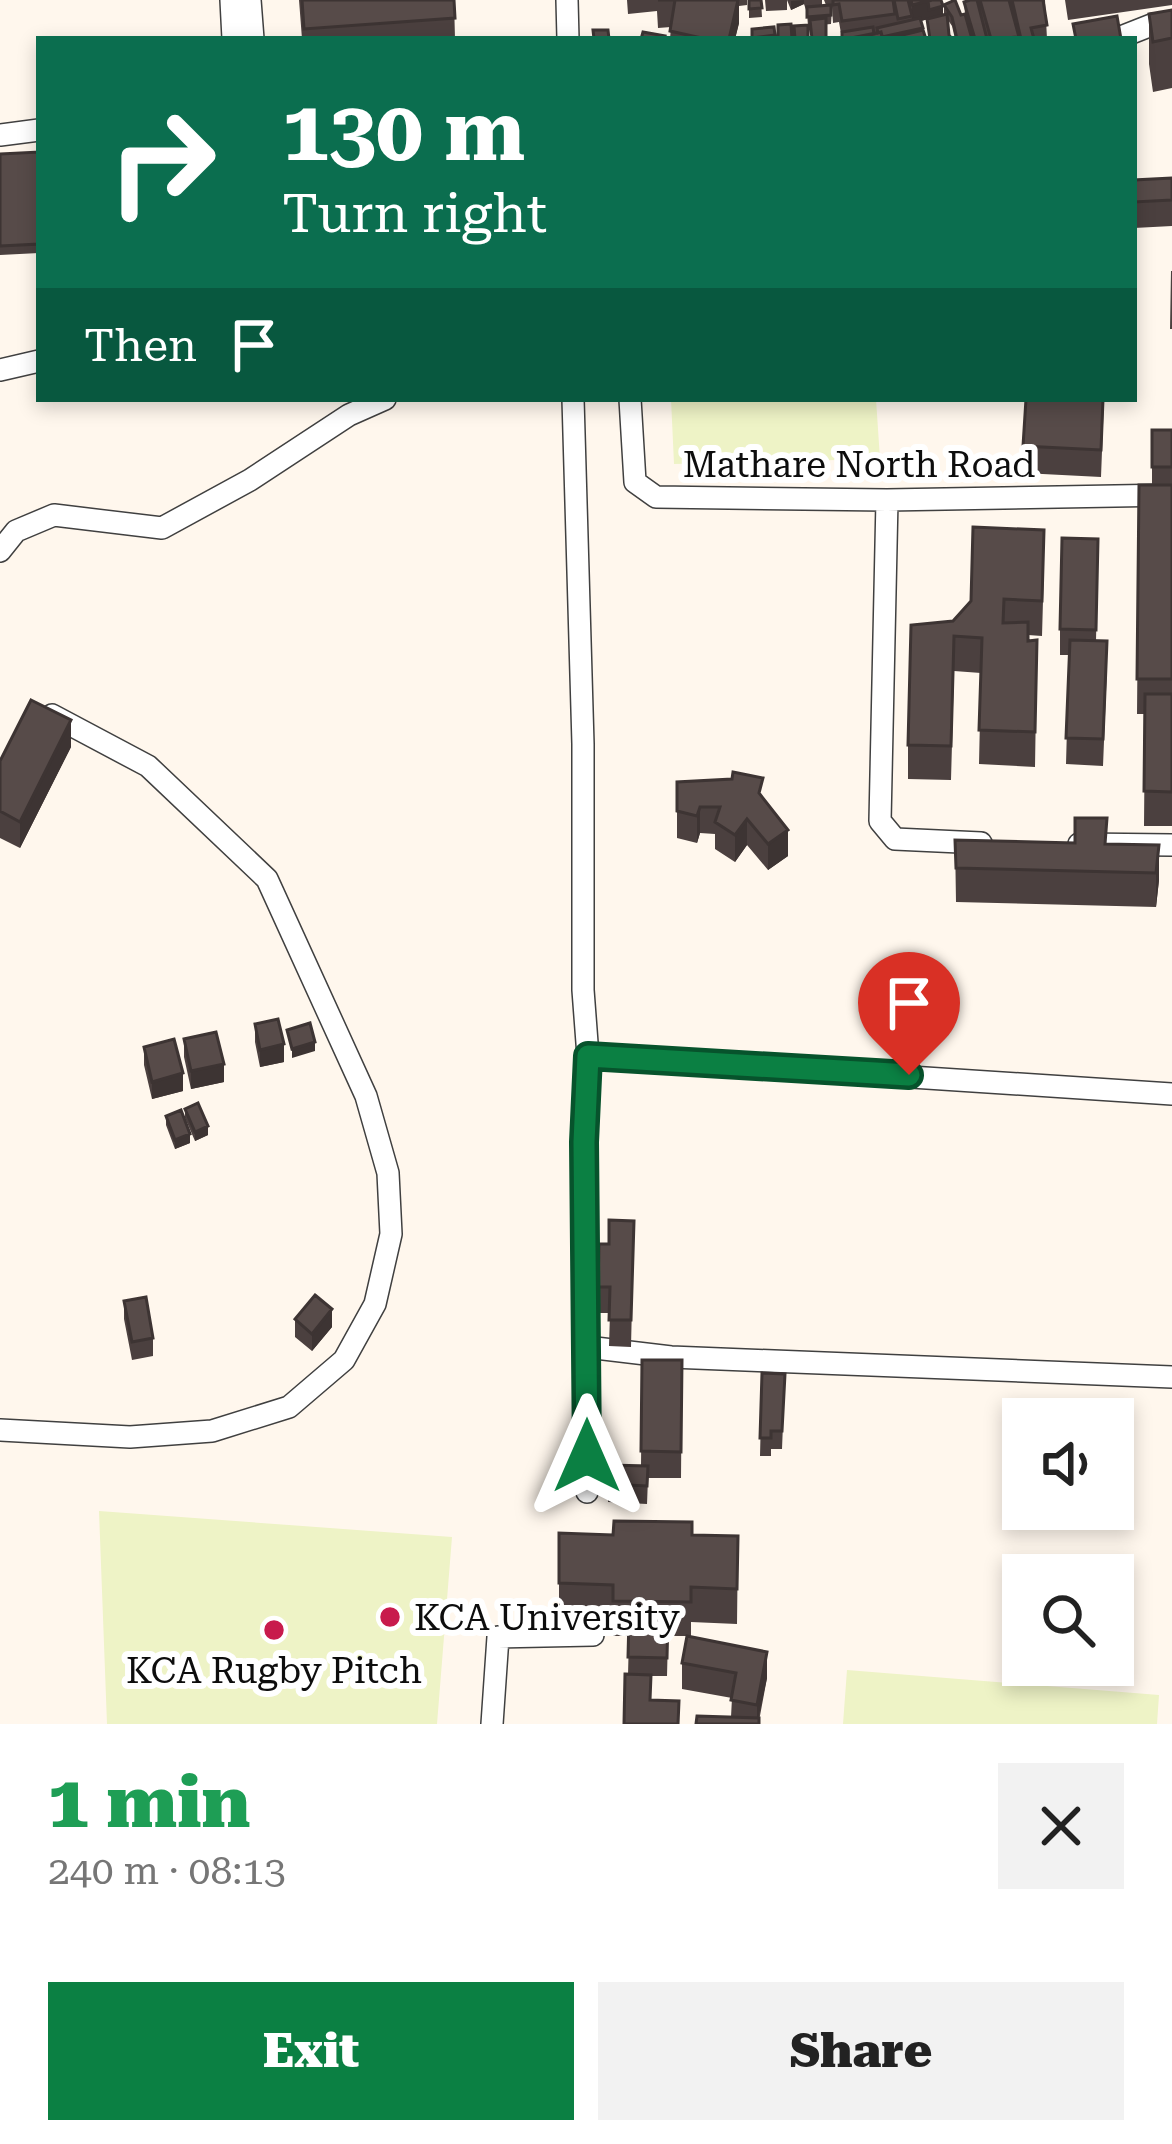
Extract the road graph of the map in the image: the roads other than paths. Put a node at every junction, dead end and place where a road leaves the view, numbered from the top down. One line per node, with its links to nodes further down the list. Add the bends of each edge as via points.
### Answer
1 (231, 0): 5 (street)
2 (250, 0): 6 (street)
3 (567, 0): 7 (street)
4 (1172, 25): 8 (street)
5 (233, 36)
6 (253, 36)
7 (568, 36)
8 (1124, 36)
9 (36, 130): 10 (street)
10 (0, 135)
11 (36, 362): 12 (street)
12 (0, 370)
13 (378, 402): 18 (street, via 162,528 54,514 16,532)
14 (573, 402): 23 (street)
15 (630, 402): 17 (street, Mathare North Road, via 635,482 643,492)
16 (1172, 495): 17 (street, Mathare North Road)
17 (887, 500): 20 (street, via 880,821 895,839)
18 (0, 551)
19 (52, 715): 27 (street, via 148,766 267,879 367,1096 388,1173 391,1234 375,1304 344,1360 289,1407 212,1431 130,1437)
20 (994, 844)
21 (1059, 844): 22 (street)
22 (1172, 844)
23 (588, 1056): 24 (street); 25 (street)
24 (1172, 1094)
25 (587, 1347): 26 (street, via 717,1360); 28 (street)
26 (1172, 1377)
27 (0, 1430)
28 (587, 1492)
29 (593, 1635): 30 (street, via 498,1636)
30 (492, 1724)

